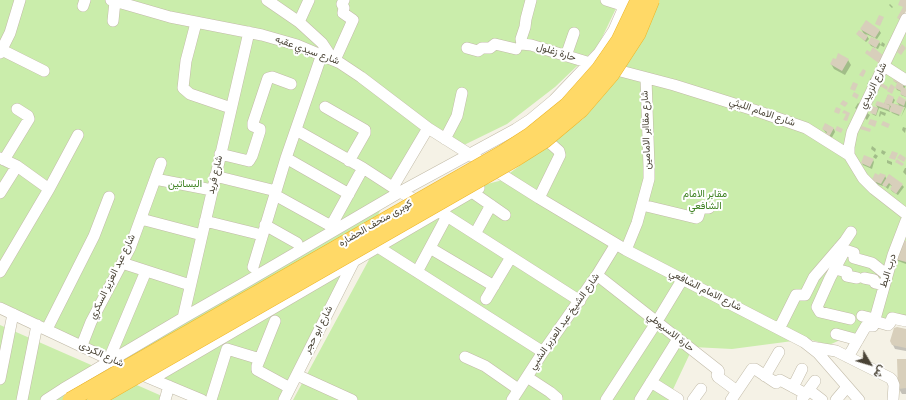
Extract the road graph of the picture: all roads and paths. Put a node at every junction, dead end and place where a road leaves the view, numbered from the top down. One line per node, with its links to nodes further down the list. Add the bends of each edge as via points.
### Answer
1 (20, 0): 19 (street)
2 (269, 0): 13 (street)
3 (310, 0): 13 (street)
4 (344, 0): 21 (street, via 343,13 353,18 353,21)
5 (531, 0): 18 (street, حارة زغلول)
6 (606, 0): 10 (street)
7 (652, 0): 135 (highway, كوبرى متحف الحضاره, bridge, via 638,34 612,74 581,110 544,141)
8 (657, 0): 25 (street, via 643,32)
9 (113, 1): 12 (street); 14 (street, شارع سيدي عقبه)
10 (630, 2): 22 (street, via 606,44); 134 (highway, كوبرى متحف الحضاره, bridge, via 619,40 599,69 566,105 536,130)
11 (906, 19): 23 (street, شارع الزبيدي)
12 (113, 21)
13 (299, 22): 21 (street, via 322,43)
14 (196, 23): 15 (street, شارع سيدي عقبه); 31 (street, via 186,61 184,88 190,94)
15 (249, 32): 21 (street, شارع سيدي عقبه); 31 (street, شارع فريد)
16 (574, 33): 20 (street)
17 (467, 48): 18 (street, حارة زغلول, via 478,51 495,44)
18 (517, 49): 20 (street, حارة زغلول, via 531,45)
19 (1, 52): 24 (street)
20 (566, 56): 22 (street, حارة زغلول)
21 (329, 57): 33 (street, شارع سيدي عقبه, via 361,76); 34 (street)
22 (590, 63): 25 (street, شارع الامام الليثي); 39 (street, via 554,100 530,120)
23 (884, 66): 27 (street); 40 (street, شارع الزبيدي, via 852,132)
24 (44, 71)
25 (618, 71): 26 (street, شارع الامام الليثي); 37 (street, via 589,106)
26 (646, 78): 40 (street, شارع الامام الليثي, via 674,84 806,128); 60 (street, شارع مقاابر الامامين, via 650,166)
27 (906, 80)
28 (291, 84): 38 (street, via 268,78 252,123 260,131 249,161)
29 (462, 93): 36 (street, via 457,116)
30 (324, 107): 43 (street, via 366,131)
31 (231, 108): 38 (street, شارع فريد)
32 (17, 109): 42 (street, via 29,119)
33 (428, 128): 36 (street, شارع سيدي عقبه); 52 (street)
34 (296, 130): 41 (street); 43 (street)
35 (78, 135): 50 (street)
36 (445, 139): 39 (street, شارع سيدي عقبه)
37 (550, 143): 47 (street); 58 (street, via 560,155)
38 (220, 154): 48 (street, شارع فريد)
39 (470, 154): 47 (street, شارع سيدي عقبه); 52 (street)
40 (849, 155): 63 (street, شارع الامام الليثي, via 863,178)
41 (286, 158): 55 (street); 56 (street)
42 (2, 159): 45 (street)
43 (349, 161): 46 (street)
44 (161, 163): 49 (street, شارع عبد العزيز السكري)
45 (16, 166): 50 (street); 54 (street)
46 (363, 168): 52 (street); 56 (street)
47 (502, 175): 53 (street); 58 (street, شارع سيدي عقبه)
48 (215, 176): 51 (street, شارع فريد); 55 (street)
49 (155, 179): 51 (street); 65 (street, شارع عبد العزيز السكري)
50 (49, 190): 84 (street)
51 (212, 190): 66 (street, شارع فريد)
52 (396, 190): 62 (street); 89 (street)
53 (472, 192): 59 (street); 62 (street)
54 (0, 193)
55 (275, 193): 56 (street, via 331,226); 68 (street)
56 (348, 194)
57 (109, 197): 104 (street, via 94,236)
58 (539, 198): 73 (street, شارع الامام الشافعي)
59 (491, 205): 64 (street); 70 (street)
60 (642, 205): 61 (street, via 696,218 700,207); 77 (street, شارع مقاابر الامامين)
61 (708, 208)
62 (443, 214): 70 (street); 74 (street); 75 (street)
63 (906, 214)
64 (505, 215)
65 (141, 219): 71 (street); 80 (street, شارع عبد العزيز السكري)
66 (205, 221): 68 (street); 71 (street, شارع فريد)
67 (906, 221): 88 (street, درب البط)
68 (264, 230): 72 (street); 81 (street)
69 (851, 232): 76 (street)
70 (475, 234): 78 (street)
71 (202, 235): 90 (street, شارع فريد)
72 (297, 243)
73 (616, 244): 77 (street, شارع الامام الشافعي); 86 (street, شارع الشيخ عبد العزيز الشبي)
74 (378, 248): 79 (street); 85 (street)
75 (430, 248): 85 (street); 91 (street)
76 (842, 249): 82 (street); 88 (street, via 854,253 854,258 872,263); 105 (street, via 814,277 804,296 796,295)
77 (626, 250): 87 (street, شارع الامام الشافعي)
78 (511, 257): 91 (street); 93 (street)
79 (355, 261): 94 (street); 118 (street, شارع ابو حجر)
80 (122, 263): 83 (street); 109 (street, شارع عبد العزيز السكري, via 91,322)
81 (252, 267)
82 (835, 269): 88 (street, via 847,272 847,276 874,280 875,283); 99 (street, via 817,307 820,312)
83 (146, 271): 90 (street); 115 (street)
84 (0, 272)
85 (417, 272): 111 (street)
86 (597, 275): 93 (street, شارع الشيخ عبد العزيز الشبي); 103 (street, حارة الاسيوطي)
87 (682, 280): 103 (street); 105 (street, شارع الامام الشافعي)
88 (886, 280): 100 (street, درب البط)
89 (249, 281): 94 (street); 98 (street)
90 (190, 285): 98 (street, شارع فريد)
91 (494, 286): 92 (street)
92 (486, 299)
93 (580, 301): 111 (street, شارع الشيخ عبد العزيز الشبي)
94 (276, 307): 122 (street)
95 (0, 308): 96 (street, شارع الكردى)
96 (13, 314): 104 (street, شارع الكردى); 121 (street)
97 (862, 316): 100 (street)
98 (183, 318): 115 (street)
99 (850, 319)
100 (874, 320): 102 (street, via 888,324 892,318); 108 (street, درب البط, via 872,326 866,326)
101 (275, 321): 116 (street)
102 (906, 321)
103 (656, 322): 107 (street, حارة الاسيوطي); 143 (street)
104 (42, 327): 109 (street, شارع الكردى); 132 (street)
105 (779, 329): 110 (street, شارع الامام الشافعي)
106 (836, 334): 108 (street)
107 (678, 339): 123 (street); 131 (street, حارة الاسيوطي, via 718,370 718,377)
108 (858, 340): 114 (street, درب البط)
109 (82, 346): 115 (street, شارع الكردى)
110 (811, 347): 114 (street, via 836,351); 126 (street, شارع الامام الشافعي)
111 (543, 352): 120 (street, شارع الشيخ عبد العزيز الشبي)
112 (779, 352): 119 (street)
113 (465, 357): 128 (street, via 485,366)
114 (848, 357): 150 (street, via 892,380)
115 (110, 359): 122 (street, شارع الكردى); 133 (street)
116 (260, 359): 127 (street, via 256,368 259,372); 138 (street, via 227,349)
117 (802, 369): 125 (street)
118 (297, 375): 127 (street, شارع ابو حجر); 140 (street)
119 (765, 376): 125 (street, via 776,383 780,380); 131 (street, via 752,369)
120 (527, 377): 128 (street, شارع الشيخ عبد العزيز الشبي); 142 (street, via 550,392)
121 (0, 379)
122 (152, 379): 124 (street, شارع الكردى)
123 (651, 382): 144 (street); 145 (street)
124 (169, 386): 136 (street); 137 (street, شارع الكردى)
125 (793, 387): 130 (street)
126 (847, 387): 148 (street); 149 (street, شارع الامام الشافعي)
127 (290, 388): 139 (street, شارع ابو حجر)
128 (518, 389): 141 (street, شارع الشيخ عبد العزيز الشبي)
129 (701, 389): 146 (street)
130 (808, 391): 147 (street)
131 (734, 395)
132 (22, 400)
133 (46, 400)
134 (70, 400)
135 (95, 400)
136 (165, 400)
137 (202, 400)
138 (211, 400)
139 (284, 400)
140 (352, 400)
141 (512, 400)
142 (557, 400)
143 (606, 400)
144 (640, 400)
145 (681, 400)
146 (693, 400)
147 (822, 400)
148 (836, 400)
149 (859, 400)
150 (893, 400)

